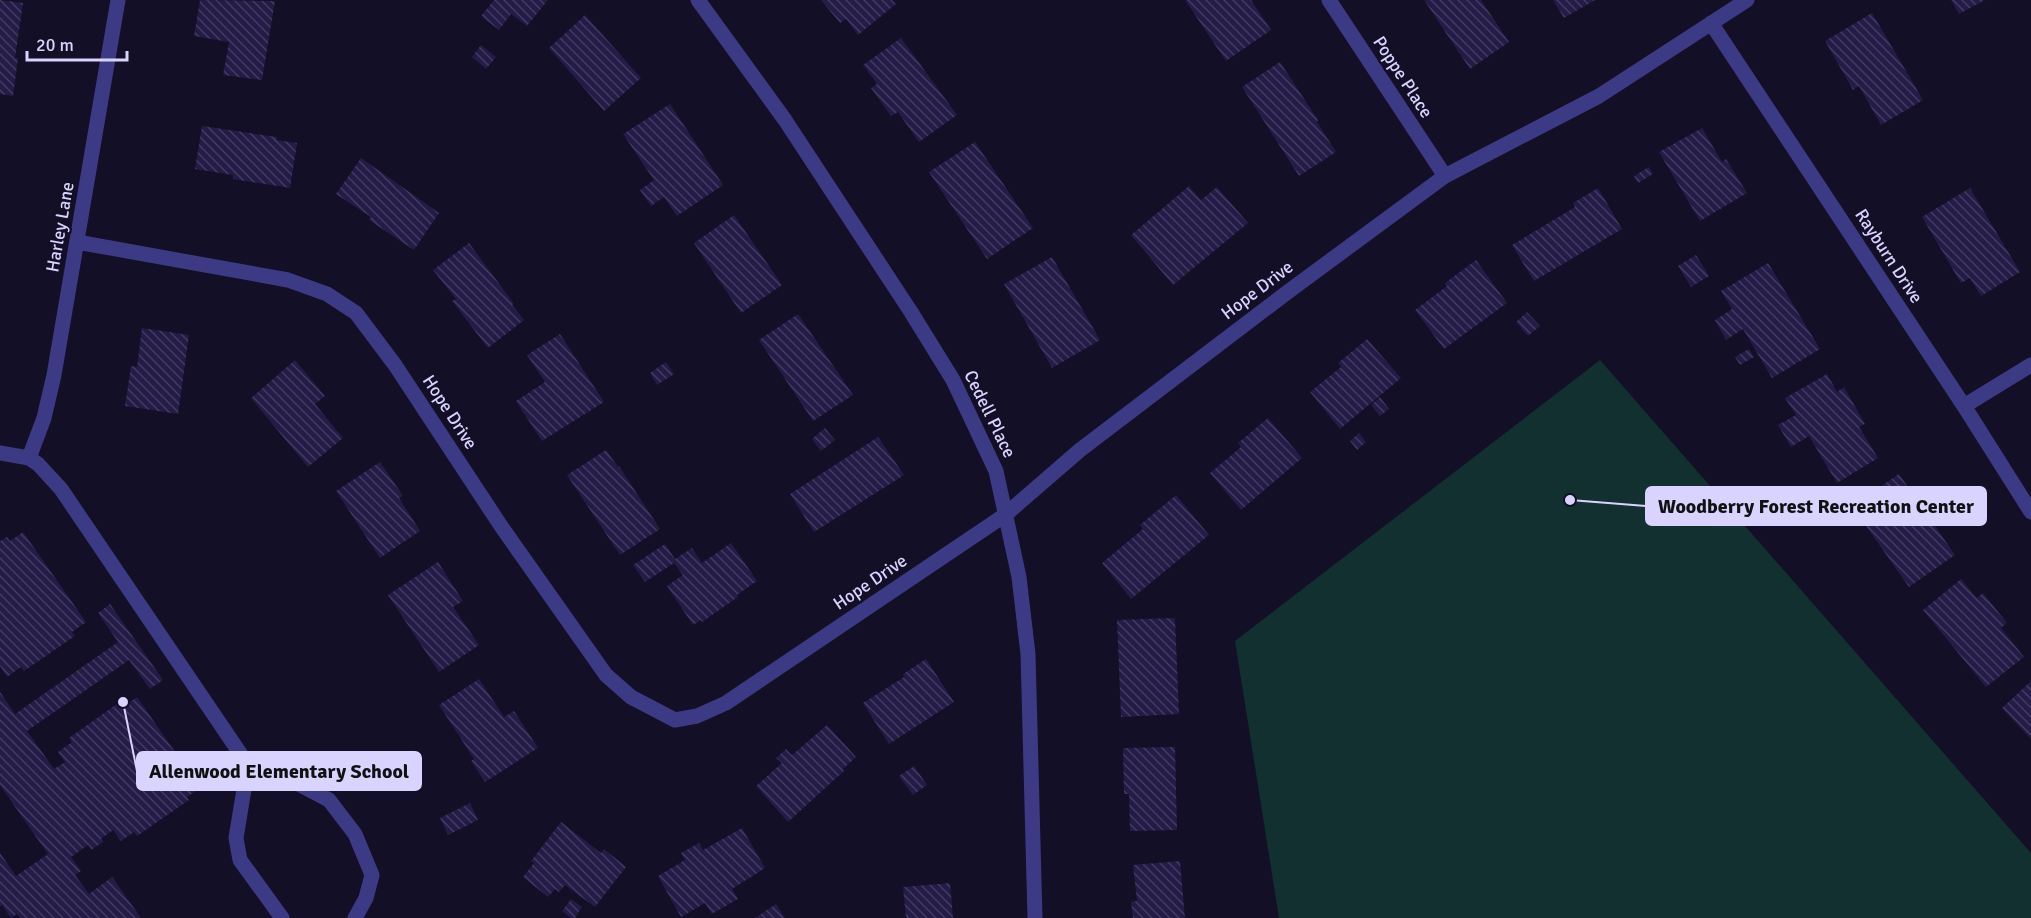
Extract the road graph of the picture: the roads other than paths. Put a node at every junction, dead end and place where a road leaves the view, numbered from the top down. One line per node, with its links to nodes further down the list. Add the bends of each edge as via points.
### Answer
1 (118, 0): 7 (street, Harley Lane)
2 (698, 0): 13 (street, Cedell Place, via 791,129 953,380 996,471)
3 (1329, 0): 6 (street, Poppe Place)
4 (1747, 0): 5 (street, Hope Drive)
5 (1711, 23): 6 (street, Hope Drive, via 1599,96); 9 (street, Rayburn Drive)
6 (1444, 176): 13 (street, Hope Drive, via 1080,450)
7 (77, 242): 11 (street, Harley Lane, via 54,375); 13 (street, Hope Drive, via 288,280 327,294 356,313 606,675 631,697 675,720 697,716 726,703)
8 (2031, 365): 9 (street)
9 (1964, 406): 12 (street, Rayburn Drive)
10 (0, 453): 11 (street)
11 (29, 458): 14 (street, via 61,489)
12 (2031, 512)
13 (1005, 515): 17 (street, Cedell Place, via 1019,577 1028,654)
14 (248, 765): 15 (street, via 236,838 240,860); 16 (street, via 279,774 329,800 355,834 372,874 366,898)
15 (282, 918)
16 (355, 918)
17 (1035, 918)

